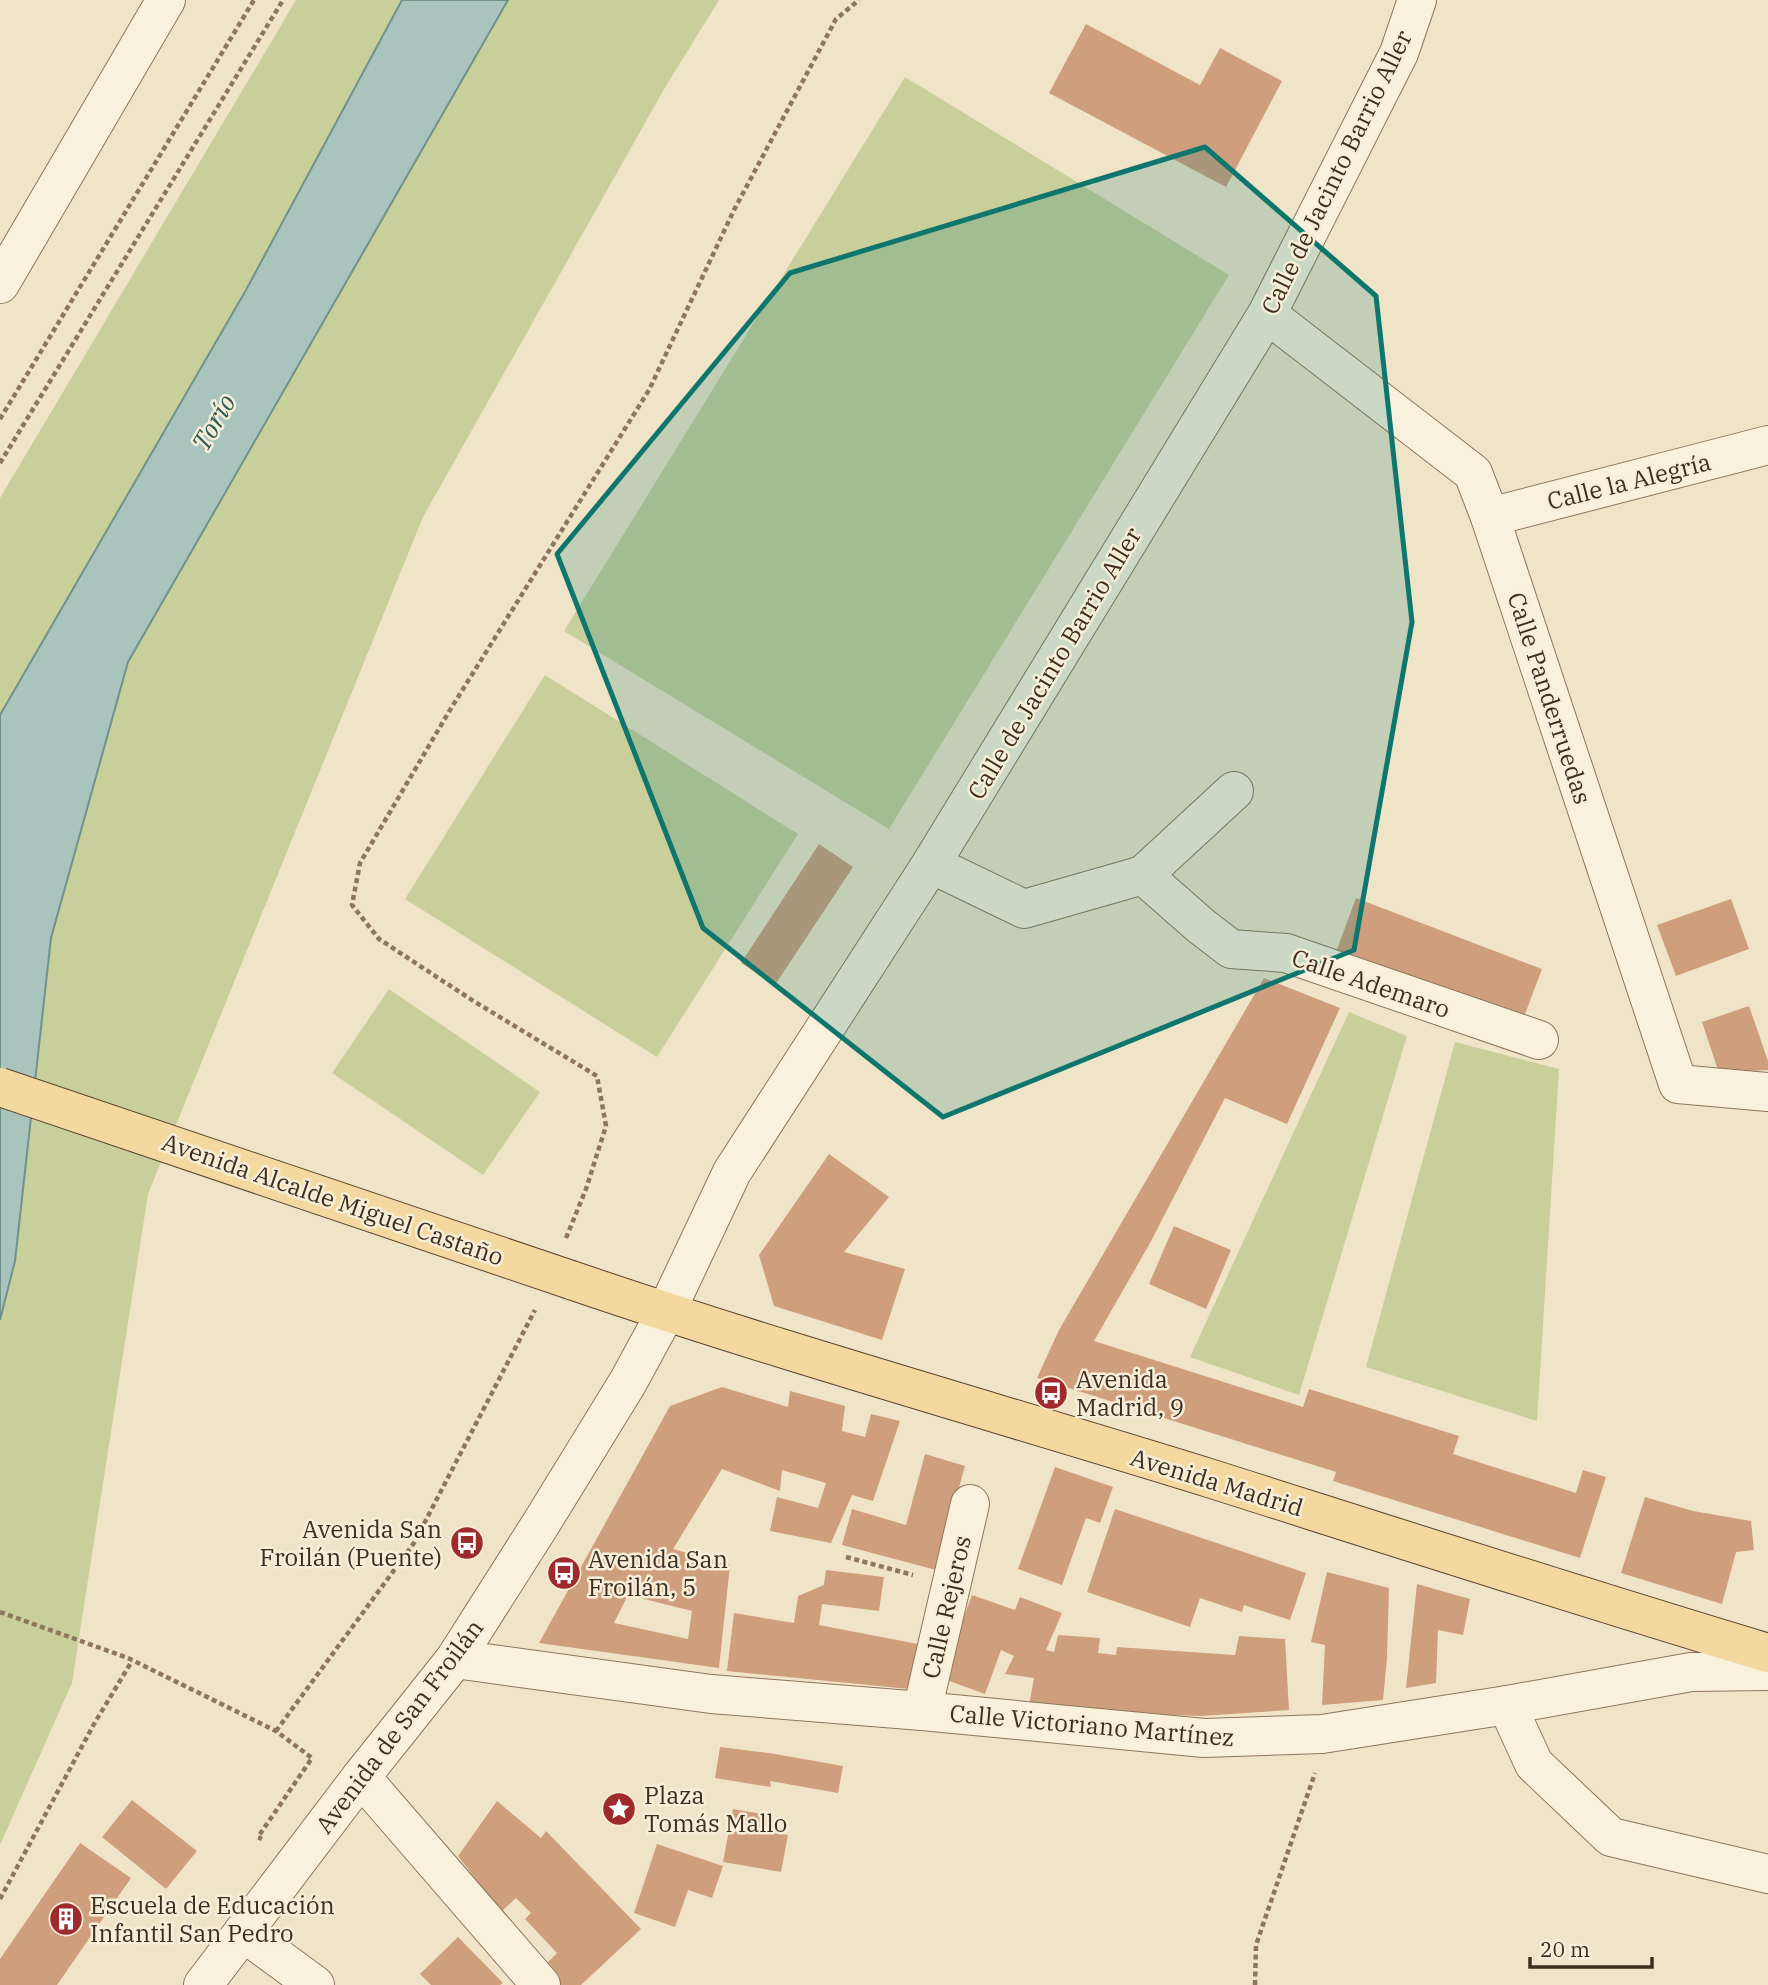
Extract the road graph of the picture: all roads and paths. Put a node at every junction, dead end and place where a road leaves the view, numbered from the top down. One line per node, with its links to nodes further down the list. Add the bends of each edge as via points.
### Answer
1 (166, 0): 6 (street)
2 (254, 0): 8 (path)
3 (283, 0): 10 (path)
4 (859, 0): 18 (path, via 836,19 746,186 649,390 360,863 352,905 379,939 597,1076 606,1126)
5 (1417, 0): 7 (street, Calle de Jacinto Barrio Aller, via 1399,53)
6 (0, 284)
7 (1268, 314): 11 (street, Calle Panderruedas, via 1474,473); 13 (street, Calle de Jacinto Barrio Aller)
8 (0, 419)
9 (1768, 445): 11 (street, Calle la Alegría)
10 (0, 463)
11 (1490, 517): 17 (street, Calle Panderruedas, via 1678,1084)
12 (1234, 791): 14 (street)
13 (931, 864): 14 (street, via 1024,909); 20 (street, Calle de Jacinto Barrio Aller, via 732,1172)
14 (1143, 875): 15 (street, Calle Ademaro, via 1231,949 1286,953)
15 (1539, 1040)
16 (0, 1087): 20 (main road, Avenida Alcalde Miguel Castaño, bridge)
17 (1768, 1092)
18 (565, 1240)
19 (539, 1303): 31 (path, via 414,1543)
20 (666, 1312): 25 (main road, Avenida Madrid); 26 (street, Avenida de San Froilán, via 628,1382)
21 (970, 1504): 23 (street, Calle Rejeros)
22 (846, 1558): 23 (path)
23 (951, 1586): 30 (street, Calle Rejeros)
24 (0, 1612): 27 (path)
25 (1768, 1653)
26 (455, 1659): 30 (street, Calle Victoriano Martínez, via 711,1694); 33 (street, Avenida de San Froilán)
27 (130, 1660): 31 (path); 36 (path)
28 (1768, 1671): 29 (street, Calle Victoriano Martínez, via 1691,1672)
29 (1507, 1704): 32 (street, Calle Victoriano Martínez); 35 (street, via 1534,1764 1611,1838)
30 (922, 1711): 32 (street, Calle Victoriano Martínez, via 1204,1738)
31 (276, 1731): 34 (path, via 312,1758 258,1837)
32 (1322, 1734): 41 (path, via 1315,1777 1256,1945)
33 (361, 1777): 37 (street, Avenida de San Froilán); 40 (street)
34 (264, 1841)
35 (1768, 1874)
36 (0, 1899)
37 (243, 1932): 38 (street, Avenida de San Froilán); 39 (street)
38 (203, 1985)
39 (315, 1985)
40 (541, 1985)
41 (1255, 1985)

